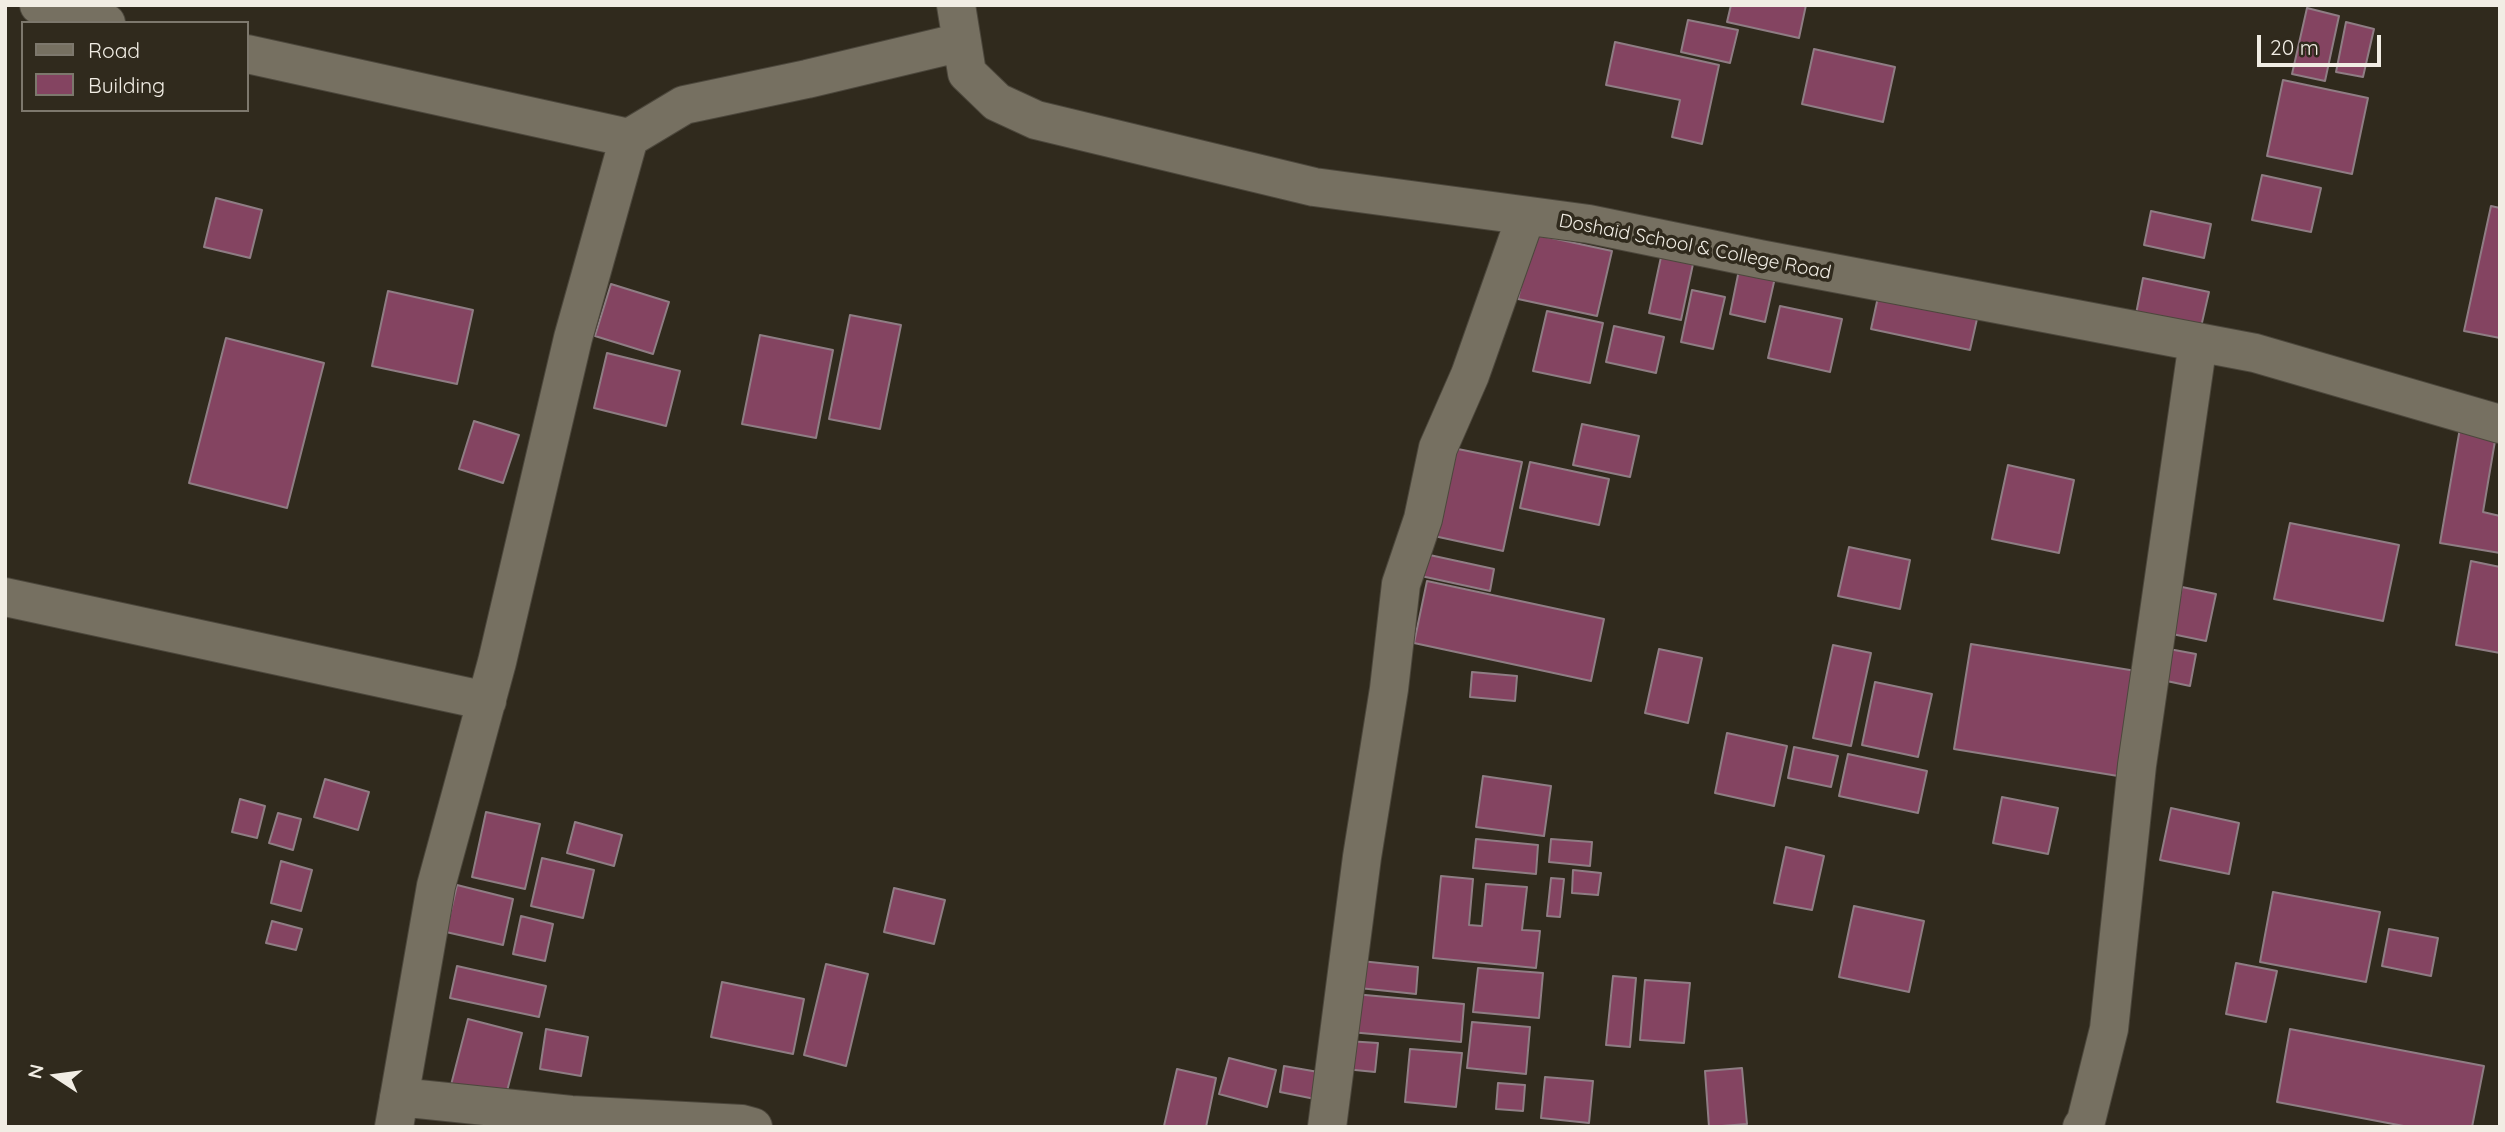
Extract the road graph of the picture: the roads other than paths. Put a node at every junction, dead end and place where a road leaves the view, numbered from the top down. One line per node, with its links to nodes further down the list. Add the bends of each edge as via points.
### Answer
1 (39, 5): 3 (street)
2 (956, 5): 4 (street, Doshaid School & College Road)
3 (99, 21)
4 (962, 43): 6 (street, via 684,105); 7 (street, Doshaid School & College Road, via 967,73 997,102 1037,120 1314,187)
5 (248, 54): 6 (street)
6 (629, 138): 11 (street, via 573,338)
7 (1526, 216): 8 (street, Doshaid School & College Road, via 1589,224); 14 (street, via 1470,376 1438,448 1423,519 1401,584)
8 (2198, 342): 9 (street, Doshaid School & College Road, via 2255,353); 15 (street, via 2137,765 2109,1029)
9 (2500, 424)
10 (5, 597): 11 (street)
11 (487, 701): 12 (street, via 436,886)
12 (396, 1112): 13 (street, via 571,1115)
13 (753, 1127)
14 (1327, 1127)
15 (2082, 1127)

